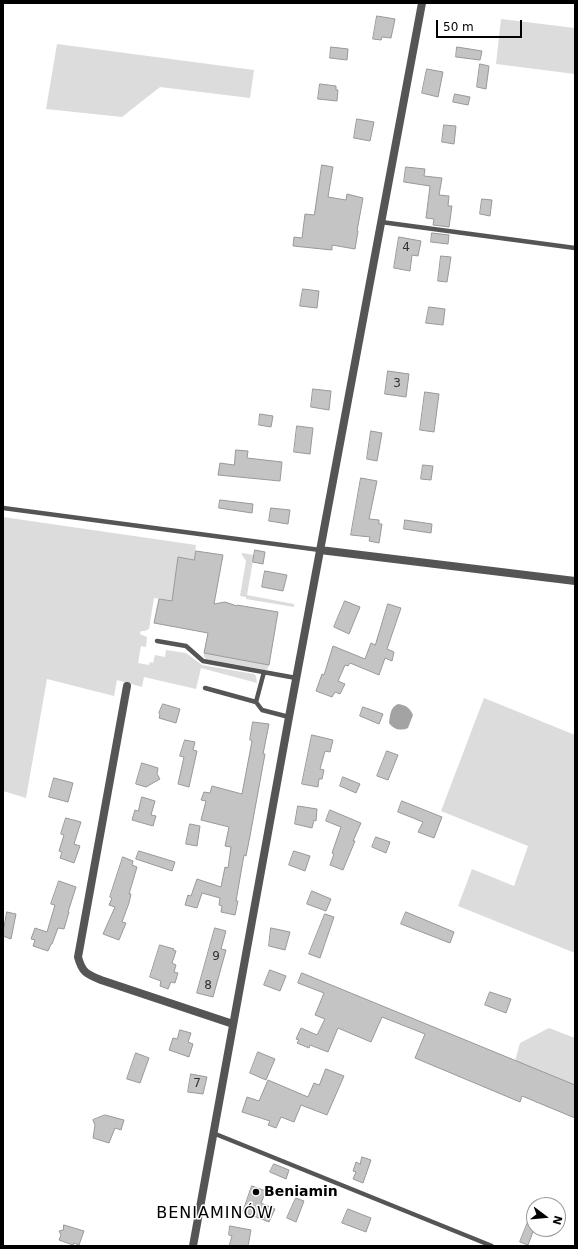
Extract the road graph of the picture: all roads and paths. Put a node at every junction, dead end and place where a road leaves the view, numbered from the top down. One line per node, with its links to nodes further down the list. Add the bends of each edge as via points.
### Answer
1 (422, 3): 2 (street)
2 (381, 222): 3 (lane); 5 (street)
3 (575, 248)
4 (3, 508): 5 (lane)
5 (320, 550): 6 (street); 9 (street)
6 (575, 582)
7 (157, 641): 8 (lane, via 186,646 203,661)
8 (264, 672): 9 (lane); 12 (lane)
9 (296, 678): 13 (street)
10 (127, 686): 14 (street, via 78,957 81,968 88,975 101,980)
11 (205, 688): 12 (lane)
12 (256, 702): 13 (lane, via 262,710)
13 (289, 717): 14 (street)
14 (233, 1024): 15 (street)
15 (213, 1133): 16 (street); 17 (lane)
16 (193, 1246)
17 (492, 1246)

